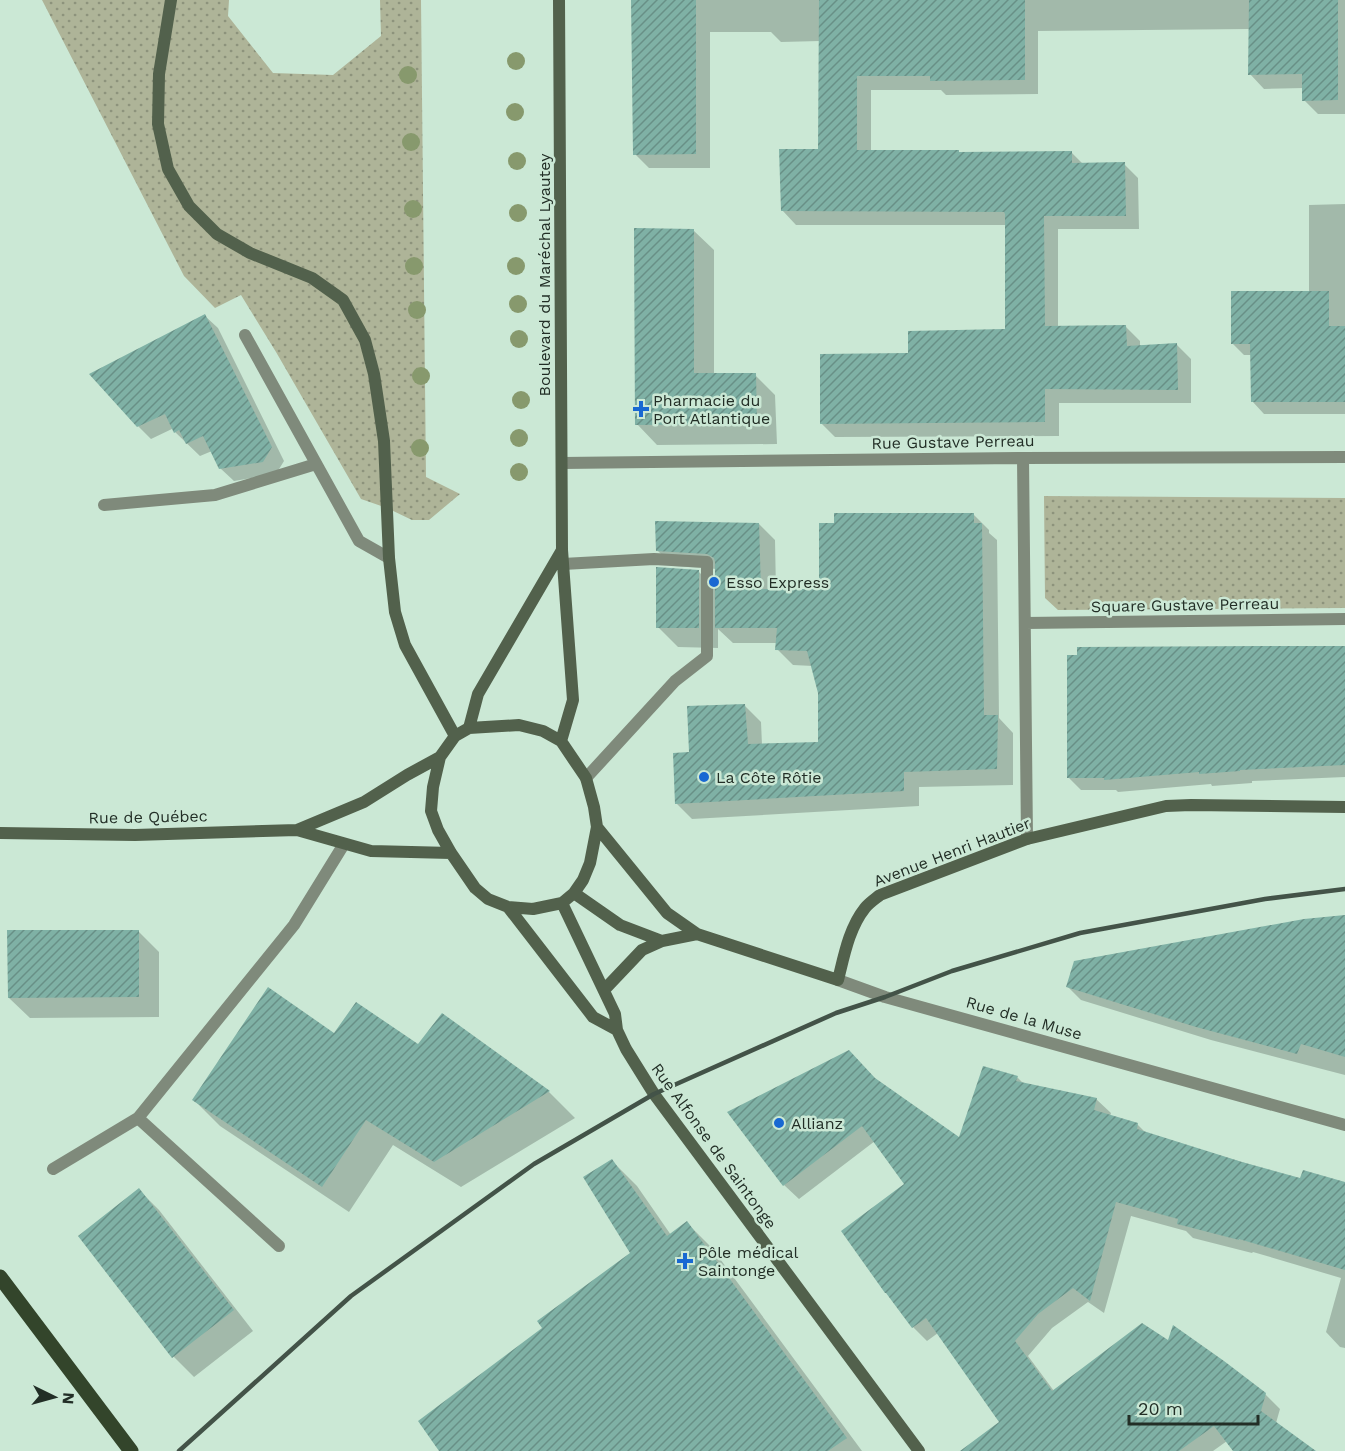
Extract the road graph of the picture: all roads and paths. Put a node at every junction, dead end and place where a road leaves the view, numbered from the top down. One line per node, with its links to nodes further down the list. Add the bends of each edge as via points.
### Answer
1 (171, 0): 10 (street, via 159,74 158,124 168,169 189,206 218,234 250,253 312,278 343,300 364,340 374,374 384,441)
2 (559, 0): 6 (street, Boulevard du Maréchal Lyautey)
3 (245, 335): 7 (street)
4 (1345, 457): 5 (street, Rue Gustave Perreau)
5 (1023, 458): 6 (street, Rue Gustave Perreau); 13 (street)
6 (562, 463): 9 (street, Boulevard du Maréchal Lyautey)
7 (316, 464): 8 (street, via 215,495); 10 (street, via 359,541)
8 (104, 505)
9 (562, 550): 11 (street, Boulevard du Maréchal Lyautey); 14 (street, via 478,694)
10 (389, 558): 15 (street, via 395,612 405,645)
11 (563, 564): 16 (street, Boulevard du Maréchal Lyautey, via 573,700); 18 (street, via 654,559 707,562 707,656 675,681)
12 (1345, 619): 13 (street, Square Gustave Perreau)
13 (1025, 623): 23 (street)
14 (469, 728): 15 (street); 16 (street, via 519,725)
15 (455, 736): 17 (street)
16 (561, 741): 18 (street)
17 (440, 757): 21 (street, Rue de Québec, via 364,802); 25 (street, via 431,811)
18 (586, 778): 20 (street)
19 (1345, 807): 23 (street, Avenue Henri Hautier, via 1166,806)
20 (597, 827): 26 (street, via 590,863); 29 (street, Rue de la Muse, via 667,913)
21 (297, 830): 22 (street, Rue de Québec, via 135,835); 24 (street, Rue de Québec)
22 (0, 833)
23 (1027, 839): 31 (street, Avenue Henri Hautier, via 880,895 866,906 856,922)
24 (344, 844): 25 (street, Rue de Québec, via 371,851); 34 (street, via 294,925)
25 (451, 853): 28 (street, via 475,888 488,899)
26 (574, 893): 27 (street); 30 (street, via 620,925)
27 (562, 903): 28 (street, via 533,909); 32 (street, Rue Alfonse de Saintonge)
28 (508, 907): 33 (street, via 593,1017)
29 (697, 934): 30 (street, Rue de la Muse); 31 (street, Rue de la Muse)
30 (662, 941): 32 (street, Rue de la Muse, via 642,950)
31 (838, 980): 35 (street, Rue de la Muse, via 885,997)
32 (604, 990): 33 (street, Rue Alfonse de Saintonge, via 615,1014)
33 (617, 1030): 40 (street, Rue Alfonse de Saintonge, via 654,1094)
34 (138, 1118): 36 (street); 37 (street)
35 (1345, 1125)
36 (53, 1169)
37 (279, 1246)
38 (0, 1277): 39 (main road)
39 (131, 1451)
40 (919, 1451)

